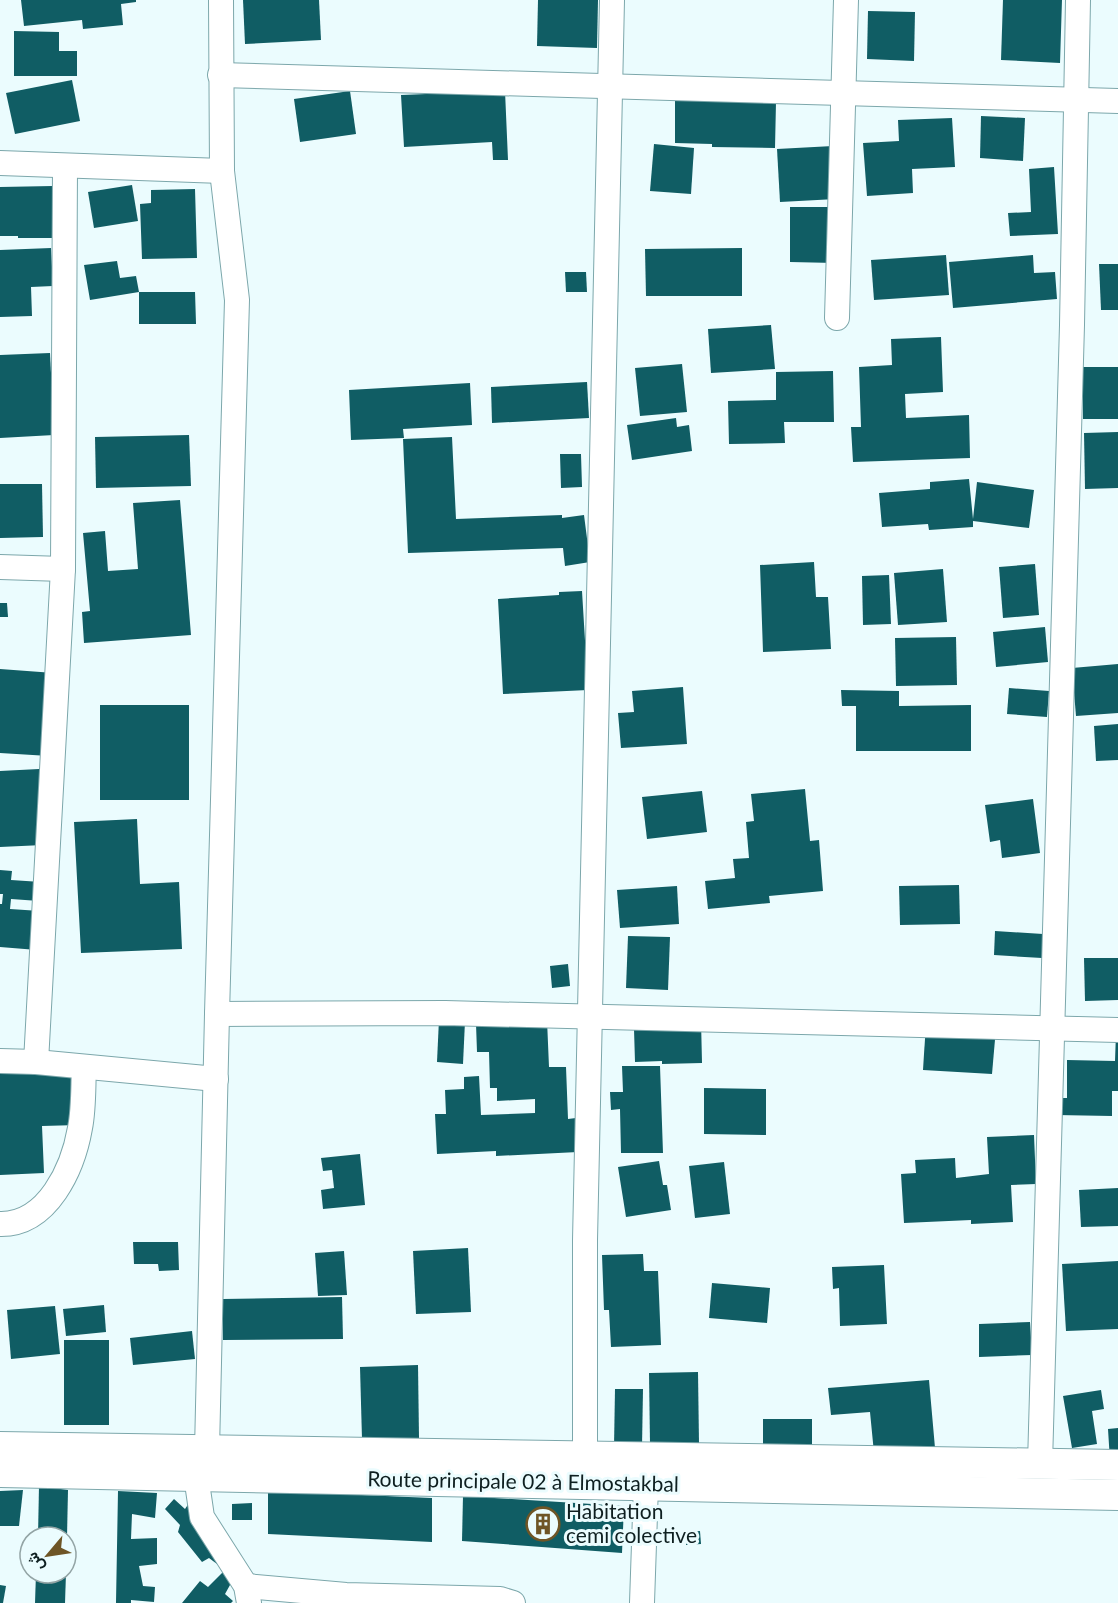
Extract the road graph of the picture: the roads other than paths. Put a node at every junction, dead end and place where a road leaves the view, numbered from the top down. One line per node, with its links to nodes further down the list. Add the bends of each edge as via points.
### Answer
1 (221, 0): 5 (street)
2 (612, 0): 6 (street)
3 (846, 0): 7 (street)
4 (1078, 0): 8 (street)
5 (220, 75): 6 (street); 12 (street)
6 (610, 87): 7 (street); 17 (street)
7 (843, 94): 8 (street); 13 (street)
8 (1076, 101): 9 (street); 18 (street)
9 (1118, 101)
10 (0, 163): 11 (street)
11 (65, 167): 12 (street); 15 (street)
12 (222, 171): 16 (street, via 237,300)
13 (837, 318)
14 (0, 567): 15 (street)
15 (63, 569): 21 (street)
16 (217, 1014): 17 (street); 23 (street)
17 (590, 1017): 18 (street); 26 (street)
18 (1052, 1028): 19 (street); 28 (street)
19 (1118, 1030)
20 (0, 1061): 21 (street)
21 (36, 1062): 22 (street)
22 (84, 1067): 23 (street); 24 (street, via 81,1125 61,1180 40,1210 22,1222)
23 (216, 1079): 27 (street)
24 (0, 1224)
25 (0, 1448): 27 (main road, Route principale 02 à Elmostakbal)
26 (585, 1456): 27 (main road, Route principale 02 à Elmostakbal); 28 (main road, Route principale 02 à Elmostakbal)
27 (201, 1463): 30 (main road, Route principale 02 à Elmostakbal); 31 (main road, Route principale 02 à Elmostakbal); 33 (street, via 202,1517)
28 (1040, 1464): 29 (main road, Route principale 02 à Elmostakbal)
29 (1118, 1465)
30 (0, 1472)
31 (646, 1485): 32 (main road, Route principale 02 à Elmostakbal); 36 (street)
32 (1118, 1495)
33 (248, 1594): 34 (street)
34 (341, 1599): 35 (street, via 500,1599)
35 (513, 1603)
36 (642, 1603)

